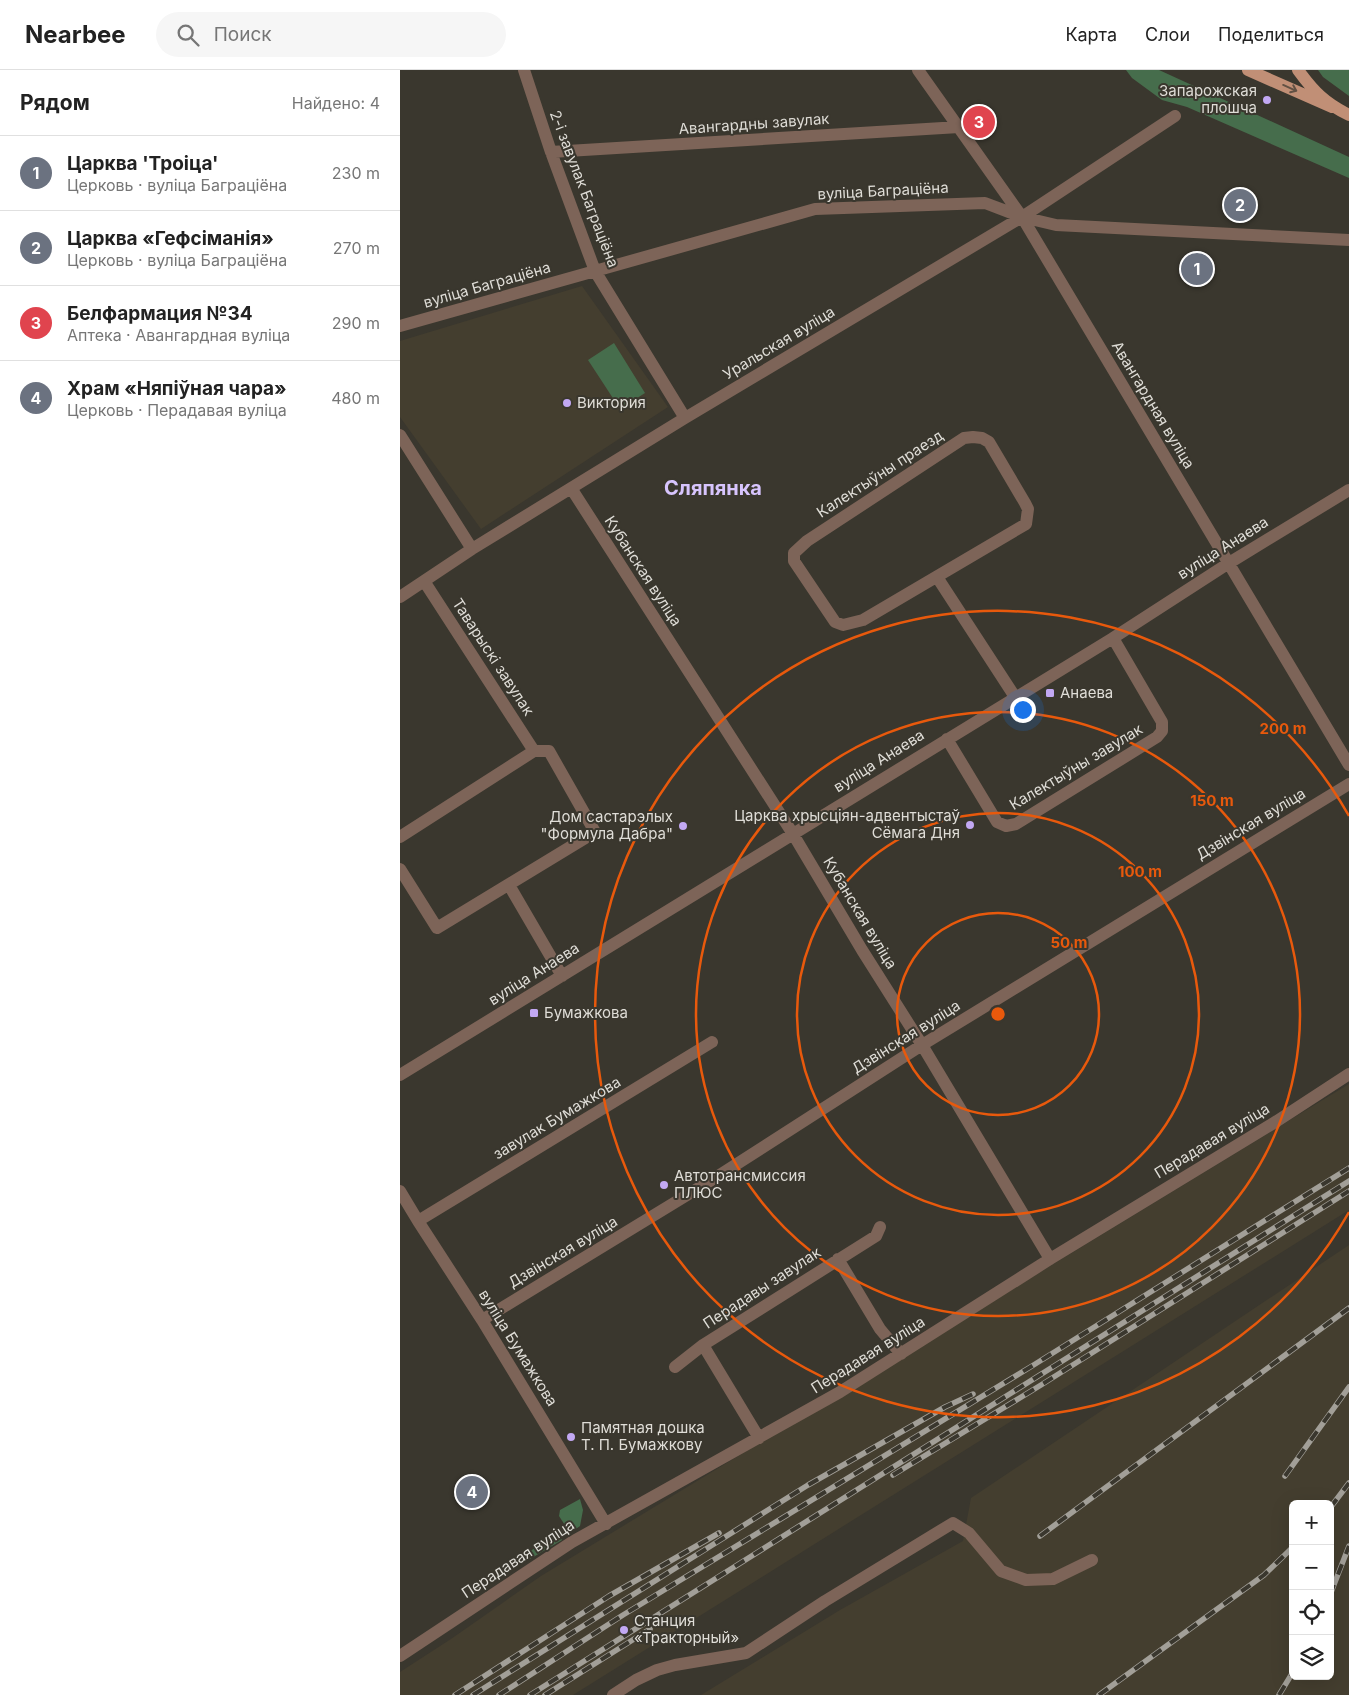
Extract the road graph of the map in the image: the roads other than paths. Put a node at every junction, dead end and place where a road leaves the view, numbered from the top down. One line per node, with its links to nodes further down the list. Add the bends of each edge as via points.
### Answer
1 (524, 70): 9 (street, 2-і завулак Баграціёна)
2 (918, 70): 8 (street, Авангардная вуліца)
3 (1248, 70): 5 (main road, one-way to 5)
4 (1298, 70): 5 (main road)
5 (1332, 107): 6 (main road)
6 (1349, 115)
7 (1175, 116): 10 (street, Уральская вуліца)
8 (959, 127): 9 (street, Авангардны завулак); 10 (street, Авангардная вуліца)
9 (551, 152): 12 (street, 2-і завулак Баграціёна)
10 (1022, 217): 11 (street, вуліца Баграціёна, via 1056,225); 12 (street, вуліца Баграціёна, via 986,203 815,209); 14 (street, Уральская вуліца); 19 (street, Авангардная вуліца)
11 (1349, 240)
12 (595, 271): 13 (street, вуліца Баграціёна); 14 (street, 2-і завулак Баграціёна)
13 (400, 326)
14 (685, 418): 16 (street, Уральская вуліца)
15 (400, 436): 18 (street)
16 (571, 488): 18 (street, Уральская вуліца); 29 (street, Кубанская вуліца)
17 (1349, 490): 19 (street, вуліца Анаева)
18 (472, 549): 21 (street, Уральская вуліца)
19 (1229, 563): 23 (street, вуліца Анаева); 27 (street, Авангардная вуліца)
20 (937, 577): 20 (street, Калектыўны праезд, via 1026,524 1025,503 989,442 982,438 964,438 794,553 794,561 828,614 843,625 863,620); 24 (street)
21 (424, 582): 22 (street, Уральская вуліца); 26 (street, Таварыскі завулак)
22 (400, 597)
23 (1112, 638): 24 (street, вуліца Анаева); 25 (street, Калектыўны завулак, via 1162,722 1157,738 1016,824 1006,826 997,822)
24 (1015, 697): 25 (street, вуліца Анаева)
25 (947, 739): 29 (street, вуліца Анаева)
26 (534, 751): 30 (street); 32 (street, via 549,751 595,832)
27 (1349, 765)
28 (1349, 784): 35 (street, Дзвінская вуліца)
29 (793, 834): 33 (street, вуліца Анаева); 35 (street, Кубанская вуліца)
30 (400, 838)
31 (400, 869): 32 (street, via 437,928)
32 (509, 885): 33 (street)
33 (562, 976): 37 (street, вуліца Анаева)
34 (712, 1042): 39 (street, завулак Бумажкова)
35 (922, 1045): 42 (street, Кубанская вуліца); 43 (street, Дзвінская вуліца, via 715,1178)
36 (1349, 1074): 42 (street, Перадавая вуліца)
37 (400, 1075)
38 (400, 1191): 39 (street, вуліца Бумажкова)
39 (418, 1221): 43 (street, вуліца Бумажкова)
40 (880, 1227): 41 (street, Перадавы завулак, via 876,1236)
41 (838, 1259): 44 (street, Перадавы завулак); 45 (street, Перадавы завулак, via 880,1329)
42 (1050, 1259): 45 (street, Перадавая вуліца)
43 (482, 1320): 48 (street, вуліца Бумажкова)
44 (703, 1345): 46 (street, Перадавы завулак); 47 (street, Перадавы завулак)
45 (901, 1354): 47 (street, Перадавая вуліца)
46 (675, 1367)
47 (759, 1438): 48 (street, Перадавая вуліца)
48 (606, 1524): 50 (street, Перадавая вуліца, via 572,1542)
49 (1092, 1560): 51 (street, via 1054,1579 1026,1580 1001,1571 968,1533 953,1523 746,1653 658,1670)
50 (400, 1656)
51 (613, 1695)

